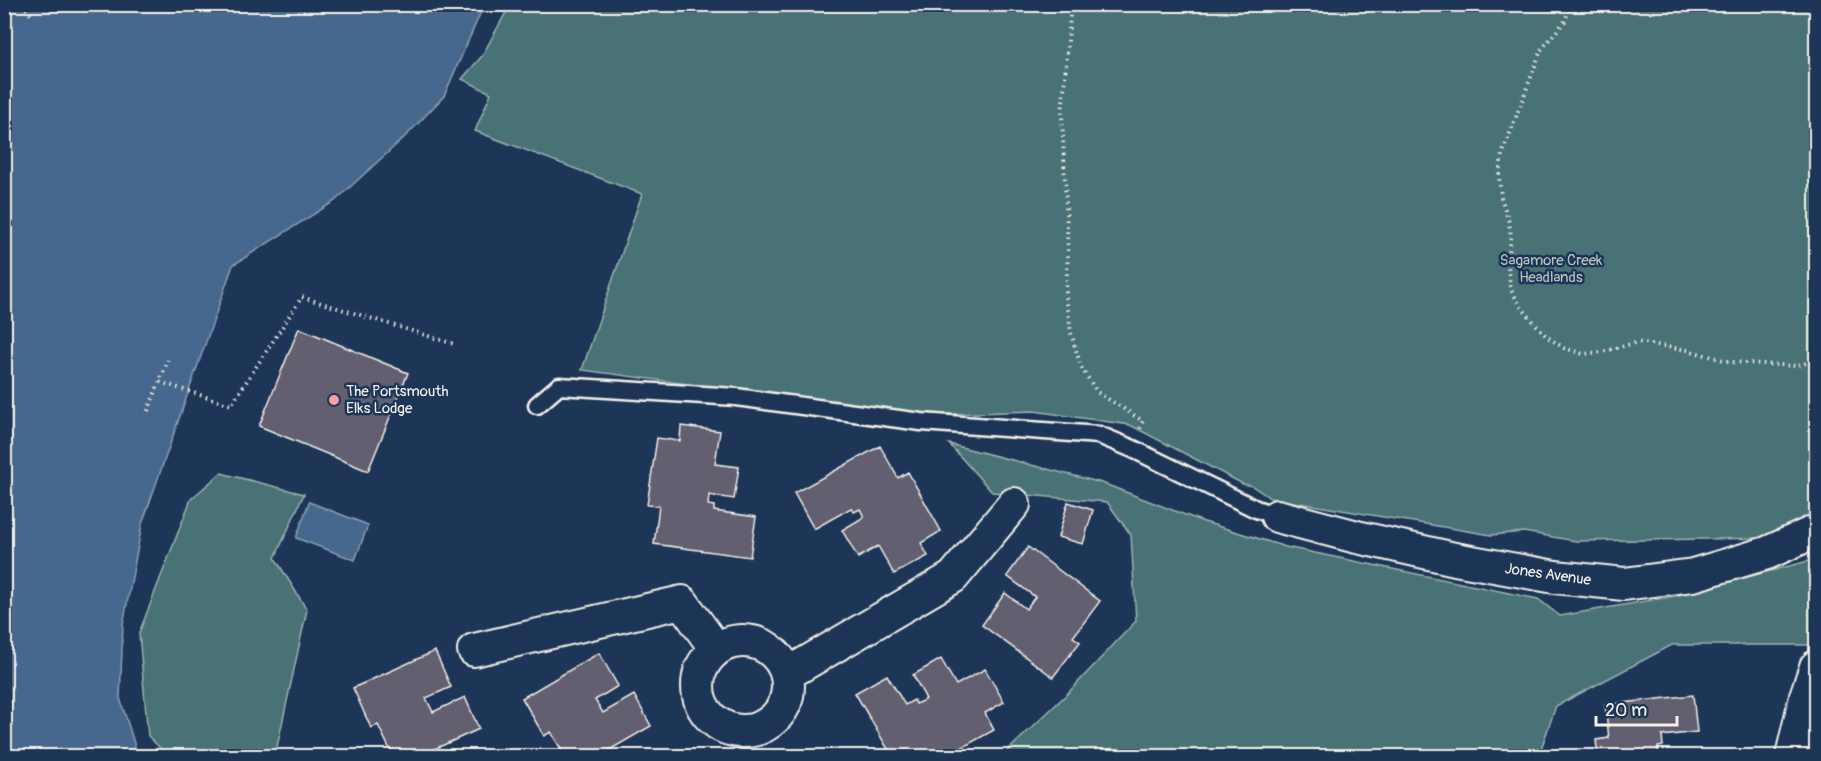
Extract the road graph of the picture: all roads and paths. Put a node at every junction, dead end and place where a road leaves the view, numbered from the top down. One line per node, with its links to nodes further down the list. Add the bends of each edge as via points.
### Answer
1 (22, 4): 4 (path)
2 (1071, 4): 11 (path, via 1062,115 1068,250 1066,297 1081,367 1097,392 1143,422)
3 (1571, 4): 7 (path, via 1564,21 1541,50 1502,155 1499,176 1511,237 1510,288 1521,307 1546,336 1583,354 1638,342 1731,362 1797,366)
4 (31, 15)
5 (454, 344): 8 (path, via 302,297 231,405)
6 (168, 360): 8 (path)
7 (1816, 360)
8 (160, 382): 10 (path)
9 (537, 405): 11 (lane, via 559,386 736,397 921,422 1099,435)
10 (148, 411)
11 (1132, 449): 13 (lane)
12 (1014, 504): 18 (street, via 952,578)
13 (1277, 516): 14 (street, Jones Avenue, via 1455,559 1555,577 1624,584 1693,575 1767,553)
14 (1816, 531)
15 (716, 649): 16 (street, via 682,602); 18 (street, via 734,641 753,642 780,660); 19 (street, via 703,664 697,683 699,702 709,717)
16 (474, 650)
17 (1816, 667): 20 (street)
18 (787, 674): 19 (street, via 784,706 774,720)
19 (740, 744)
20 (1792, 756)

